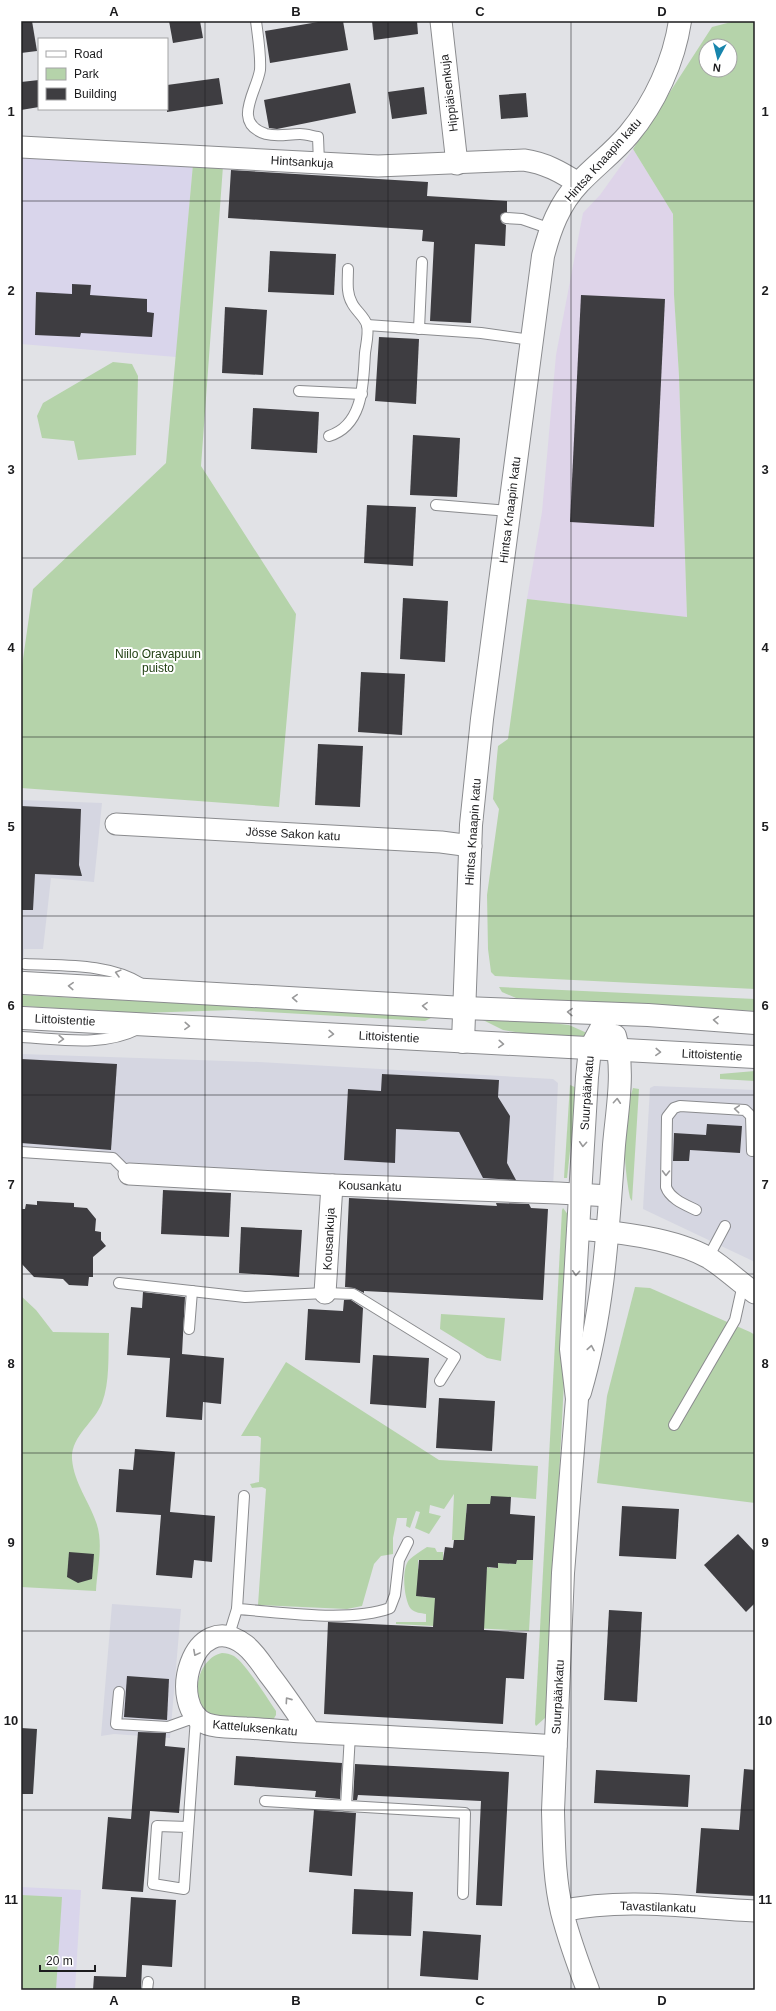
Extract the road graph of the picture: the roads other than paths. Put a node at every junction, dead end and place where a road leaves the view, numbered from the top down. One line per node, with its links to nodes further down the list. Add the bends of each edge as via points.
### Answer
1 (256, 21): 5 (lane, via 260,71 249,104 250,122 256,130 266,134 318,137)
2 (441, 21): 6 (street, Hippiäisenkuja)
3 (680, 21): 7 (street, Hintsa Knaapin katu, via 663,79 641,118 629,135)
4 (21, 147): 5 (street, Hintsankuja)
5 (319, 163): 6 (street, Hintsankuja, via 378,166)
6 (457, 164): 7 (street, Hintsankuja, via 524,160 538,162 556,169)
7 (578, 183): 9 (street, Hintsa Knaapin katu, via 564,201)
8 (506, 218): 9 (lane, via 522,219)
9 (551, 229): 14 (street, Hintsa Knaapin katu, via 543,256)
10 (422, 262): 13 (lane)
11 (348, 270): 12 (lane, via 351,302)
12 (367, 325): 13 (lane); 16 (lane)
13 (419, 329): 14 (lane, via 481,333)
14 (531, 340): 19 (street, Hintsa Knaapin katu)
15 (299, 391): 16 (lane)
16 (362, 394): 17 (lane, via 348,424 338,433)
17 (329, 436)
18 (436, 505): 19 (lane)
19 (509, 511): 21 (street, Hintsa Knaapin katu, via 483,715)
20 (116, 824): 21 (street, Jösse Sakon katu, via 441,842)
21 (471, 846): 23 (street, Hintsa Knaapin katu)
22 (24, 974): 23 (street, one-way to 22, via 152,990)
23 (464, 1008): 24 (street, one-way to 23); 27 (street, Hintsa Knaapin katu)
24 (609, 1014): 25 (street, one-way to 24); 28 (street, Suurpäänkatu); 29 (street, Suurpäänkatu)
25 (755, 1023)
26 (22, 1028): 27 (street, Littoistentie, one-way to 27, via 148,1024)
27 (462, 1042): 28 (street, Littoistentie, one-way to 28)
28 (590, 1049): 29 (street, Littoistentie); 35 (street, Suurpäänkatu, one-way to 35)
29 (619, 1050): 30 (street, Littoistentie, one-way to 30); 36 (street, Suurpäänkatu, one-way to 29)
30 (755, 1057)
31 (21, 1152): 33 (lane, via 113,1158)
32 (752, 1152): 37 (lane, one-way to 37, via 751,1116 745,1110 680,1106 674,1108 667,1117 666,1187 672,1197)
33 (129, 1174): 34 (street, Kousankatu)
34 (332, 1185): 35 (street, Kousankatu); 45 (street, Kousankuja)
35 (580, 1194): 36 (street, Kousankatu); 39 (street, Suurpäänkatu)
36 (610, 1196): 40 (street, Suurpäänkatu)
37 (696, 1210)
38 (725, 1226): 41 (lane)
39 (578, 1229): 40 (street); 48 (street, Suurpäänkatu, one-way to 48, via 571,1349)
40 (608, 1231): 41 (street, via 634,1234 682,1247); 48 (street, Suurpäänkatu, one-way to 40, via 589,1359 602,1289)
41 (708, 1258): 43 (street)
42 (119, 1283): 44 (lane)
43 (749, 1289): 49 (lane, via 735,1320)
44 (192, 1291): 45 (lane, via 245,1296); 46 (lane)
45 (325, 1293): 47 (lane, via 353,1294 455,1357)
46 (189, 1329)
47 (440, 1381)
48 (577, 1399): 58 (street, Suurpäänkatu, via 563,1573)
49 (674, 1425)
50 (244, 1496): 52 (lane)
51 (408, 1542): 52 (lane, via 399,1560 395,1595 390,1608 344,1616)
52 (237, 1609): 53 (lane)
53 (228, 1638): 55 (street, Katteluksenkatu, one-way to 55, via 209,1638 200,1645 192,1660 187,1694 189,1706); 56 (street, Katteluksenkatu, one-way to 53, via 252,1651 238,1640)
54 (119, 1692): 55 (lane, via 116,1724 168,1727)
55 (196, 1717): 56 (street, Katteluksenkatu, via 217,1726); 61 (lane)
56 (310, 1732): 57 (street, Katteluksenkatu)
57 (350, 1734): 58 (street, Katteluksenkatu); 60 (lane)
58 (556, 1746): 63 (street, Suurpäänkatu, via 553,1811)
59 (265, 1801): 60 (lane)
60 (346, 1806): 62 (lane, via 465,1813)
61 (188, 1827): 61 (lane, via 157,1826 153,1884 184,1889)
62 (463, 1894)
63 (562, 1911): 64 (street, Tavastilankatu, via 588,1905 653,1905); 65 (street, Suurpäänkatu)
64 (755, 1912)
65 (588, 1990)

